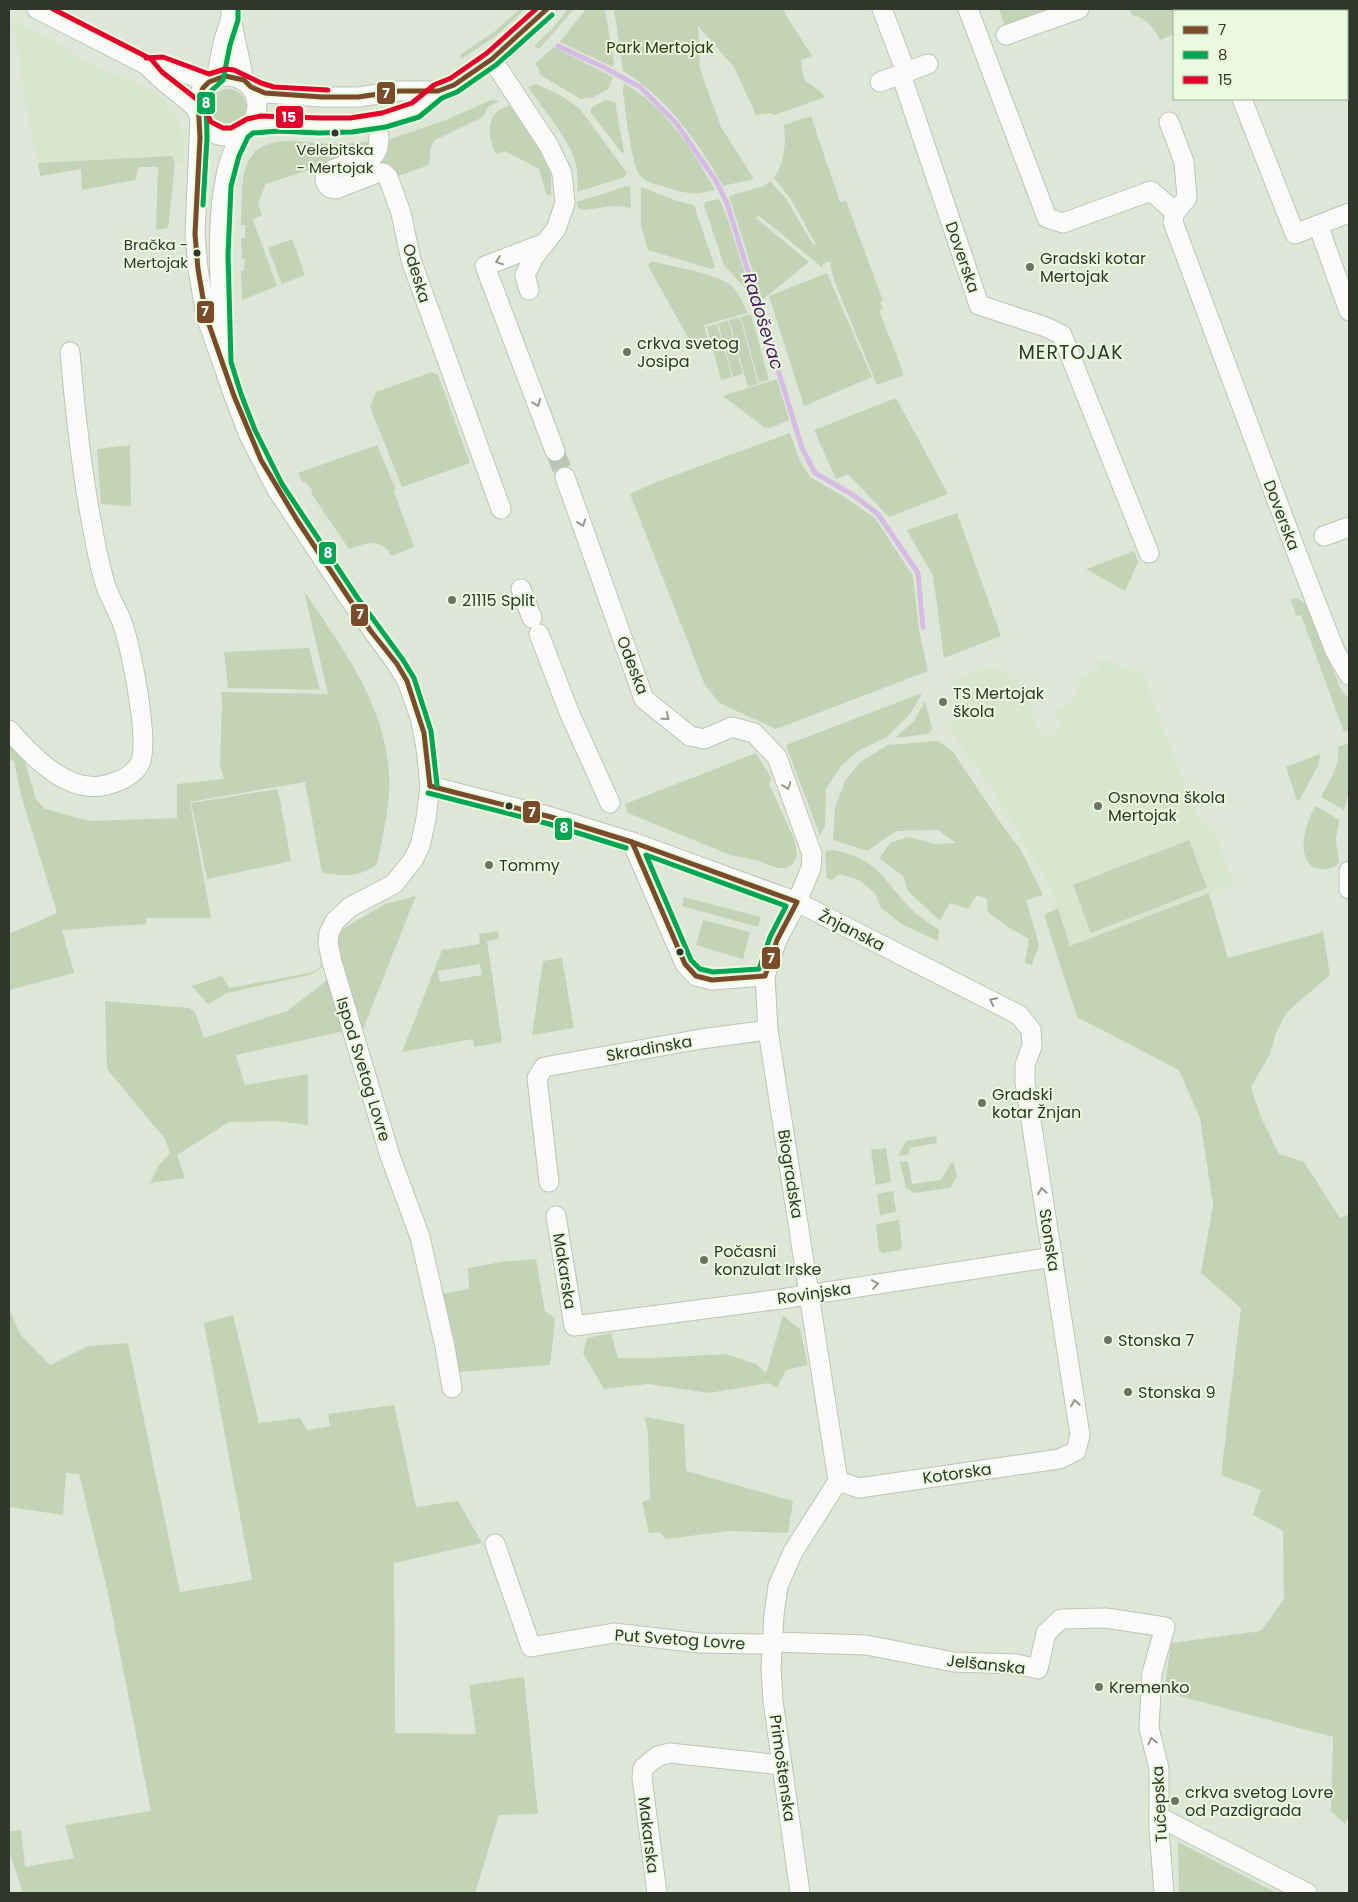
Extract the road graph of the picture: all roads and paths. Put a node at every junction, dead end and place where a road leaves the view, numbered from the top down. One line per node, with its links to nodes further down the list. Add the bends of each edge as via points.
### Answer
1 (37, 9): 10 (street)
2 (547, 9): 8 (street)
3 (882, 9): 11 (street, Doverska)
4 (968, 9): 21 (street, via 1047,218 1063,223 1151,191)
5 (1079, 9): 7 (street)
6 (231, 13): 12 (street); 14 (street)
7 (1006, 36)
8 (492, 60): 15 (street); 24 (street, via 550,146 562,173 565,203 556,229)
9 (928, 64): 11 (street)
10 (147, 65): 12 (street, via 161,64); 17 (street)
11 (903, 73): 13 (street); 34 (street, Doverska, via 979,304 1062,335)
12 (212, 80): 14 (street, via 235,77); 17 (street, via 200,94)
13 (880, 82)
14 (247, 84): 15 (street, via 265,93 322,98 358,98 398,91); 19 (street, via 256,96 258,107 256,117)
15 (438, 92): 19 (street, via 416,110 384,120 320,126 278,123)
16 (1242, 100): 23 (street, via 1294,234)
17 (199, 114): 19 (street, via 205,127 218,134 233,136); 28 (street, via 195,234 198,269 206,316)
18 (1169, 122): 21 (street, via 1184,162 1187,198)
19 (246, 129): 28 (street, via 232,153 227,170 222,212 220,255)
20 (379, 136): 31 (street, Odeska, via 378,149 370,159 330,171 326,183 336,189 377,173 388,177 401,213 411,260)
21 (1174, 212): 36 (street, Doverska, via 1173,222 1224,363 1335,651)
22 (1349, 213): 23 (street)
23 (1318, 225): 26 (street)
24 (545, 243): 25 (street, via 526,275); 29 (street, one-way to 29, via 485,266)
25 (530, 290)
26 (1349, 311)
27 (70, 352): 37 (street, via 92,524 105,582 123,624 133,666 142,734 140,763 118,782 97,787 77,784 48,769)
28 (224, 363): 38 (street, Ispod Svetog Lovre, via 248,433 276,488 407,681 424,733)
29 (555, 451)
30 (565, 477): 43 (street, Odeska, one-way to 43, via 644,699 690,736 704,739 732,727 754,733 777,757 812,854 811,868)
31 (501, 509)
32 (1349, 527): 33 (street, Doverska)
33 (1324, 536)
34 (1149, 553)
35 (521, 590): 39 (street, via 569,712)
36 (1349, 675)
37 (9, 730)
38 (430, 786): 40 (street, Žnjanska); 52 (street, Ispod Svetog Lovre, via 420,846 413,860 394,884 350,907 335,921 328,943 390,1156 420,1237)
39 (610, 803)
40 (632, 842): 43 (street, Žnjanska); 44 (street, via 685,964 696,976 712,980)
41 (1349, 871): 42 (street)
42 (1349, 889)
43 (797, 902): 44 (street, Biogradska, via 777,940); 46 (street, Žnjanska, one-way to 43, via 1019,1015)
44 (765, 976): 45 (street, Biogradska)
45 (768, 1030): 47 (street, Skradinska, via 544,1067 537,1078); 50 (street, Biogradska)
46 (1031, 1030): 49 (street, Stonska, one-way to 46, via 1025,1082 1025,1064 1032,1046)
47 (549, 1182)
48 (556, 1216): 51 (street, Makarska)
49 (1053, 1257): 50 (street, Rovinjska, one-way to 49); 53 (street, Stonska, one-way to 49, via 1080,1435)
50 (810, 1294): 51 (street, Rovinjska); 54 (street, Biogradska)
51 (574, 1326)
52 (452, 1388)
53 (1076, 1451): 54 (street, Kotorska, via 1059,1459 859,1488)
54 (838, 1481): 57 (street, via 792,1552 778,1586)
55 (495, 1544): 57 (street, Put Svetog Lovre, via 531,1647 614,1633 700,1643)
56 (1165, 1627): 57 (street, Jelšanska, via 1106,1618 1061,1619 1046,1633 1038,1669 1016,1664 954,1662 866,1645); 59 (street, Tučepska, one-way to 56, via 1159,1769 1149,1728 1152,1673)
57 (773, 1642): 58 (street, Primoštenska, via 771,1667)
58 (781, 1765): 60 (street, Makarska, via 670,1752 658,1756 643,1768); 61 (street, Primoštenska)
59 (1159, 1817): 62 (street, Tučepska); 63 (street)
60 (657, 1893)
61 (800, 1893)
62 (1164, 1893)
63 (1308, 1893)

